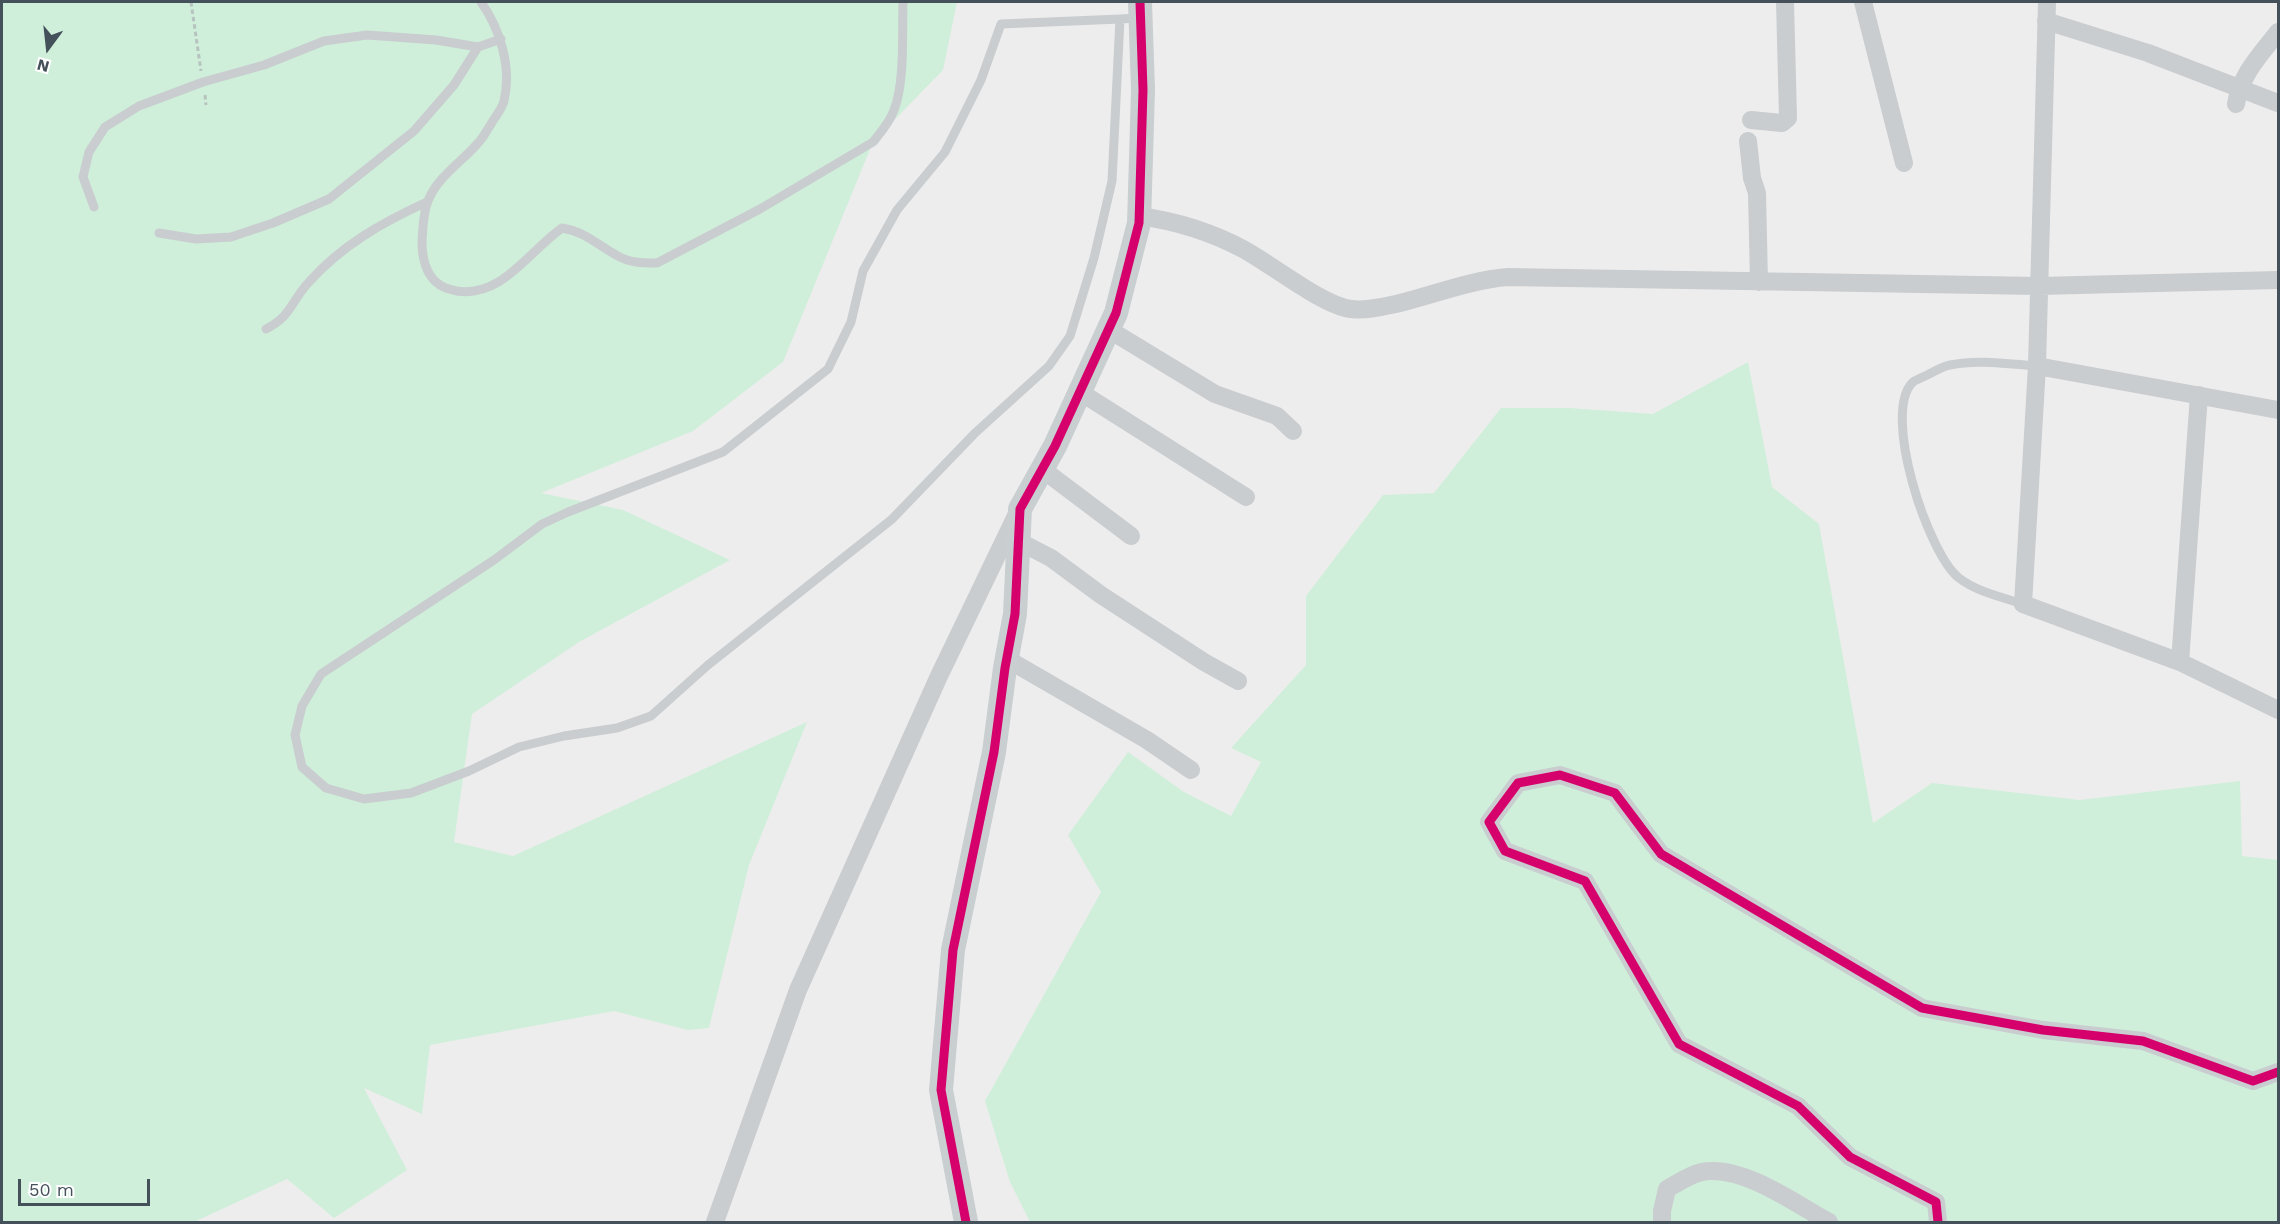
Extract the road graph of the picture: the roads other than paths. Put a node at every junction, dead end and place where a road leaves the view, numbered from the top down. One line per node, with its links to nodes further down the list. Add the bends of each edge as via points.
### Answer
1 (481, 2): 8 (lane)
2 (903, 2): 15 (lane, via 895,110 873,142 760,209 657,263 639,263 617,256 577,231 562,228 492,286 470,293 444,289 429,276 422,251)
3 (1785, 2): 12 (street, via 1788,118 1782,123)
4 (1863, 2): 14 (street)
5 (2043, 7): 10 (street); 21 (street)
6 (1134, 13): 6 (lane, via 1112,181 1071,336 1049,366 974,434 891,520 708,665 651,716 617,728 519,747 411,793 364,799 326,788 302,767 296,735 302,706 321,674 542,524 723,452 828,369 851,322 863,271 897,210 945,152 981,80 1001,24); 17 (street, via 1143,90)
7 (2278, 32): 10 (street, via 2250,67)
8 (501, 39): 9 (lane); 15 (lane, via 507,84 504,103 480,142 435,186)
9 (478, 47): 16 (lane, via 367,34 324,41 140,106 105,127 89,152 83,177); 18 (lane, via 454,85 414,131 329,199 231,237 196,239)
10 (2237, 96): 11 (street)
11 (2278, 104)
12 (1751, 120)
13 (1748, 141): 20 (street, via 1757,193)
14 (1904, 163)
15 (427, 202): 22 (lane, via 390,218 346,247 307,283 288,313)
16 (94, 207)
17 (1139, 216): 20 (street, via 1191,227 1242,248 1331,304 1351,309 1377,308 1485,279 1508,277); 23 (street, via 1116,313)
18 (159, 233)
19 (2278, 280): 21 (street)
20 (1759, 282): 21 (street)
21 (2039, 286): 24 (street)
22 (266, 329)
23 (1108, 329): 25 (street); 28 (street, via 1215,394 1277,416)
24 (2037, 366): 26 (street); 34 (street); 34 (lane, via 1979,362 1949,365 1913,382 1904,396 1902,420 1916,500 1940,554 1958,577 1976,588)
25 (1080, 392): 29 (street); 30 (street)
26 (2199, 395): 27 (street); 36 (street)
27 (2278, 410)
28 (1293, 431)
29 (1042, 469): 31 (street); 32 (street)
30 (1246, 497)
31 (1020, 509): 33 (street); 41 (street, via 939,676 798,990)
32 (1131, 536)
33 (1018, 541): 35 (street, via 1015,614); 37 (street, via 1051,558 1101,595)
34 (2023, 604): 36 (street)
35 (1007, 658): 39 (street); 42 (street, via 994,752 953,950 941,1090)
36 (2180, 662): 38 (street)
37 (1238, 681)
38 (2278, 710)
39 (1191, 770)
40 (2278, 1072): 45 (street, via 2253,1081 2143,1041 2043,1030 1922,1008 1661,854 1615,793 1560,775 1518,783 1489,822 1505,851 1585,881 1679,1044 1798,1106 1850,1157 1936,1202)
41 (715, 1222)
42 (966, 1222)
43 (1662, 1222): 44 (street, via 1667,1189 1708,1170 1730,1172 1762,1185)
44 (1829, 1222)
45 (1938, 1222)

